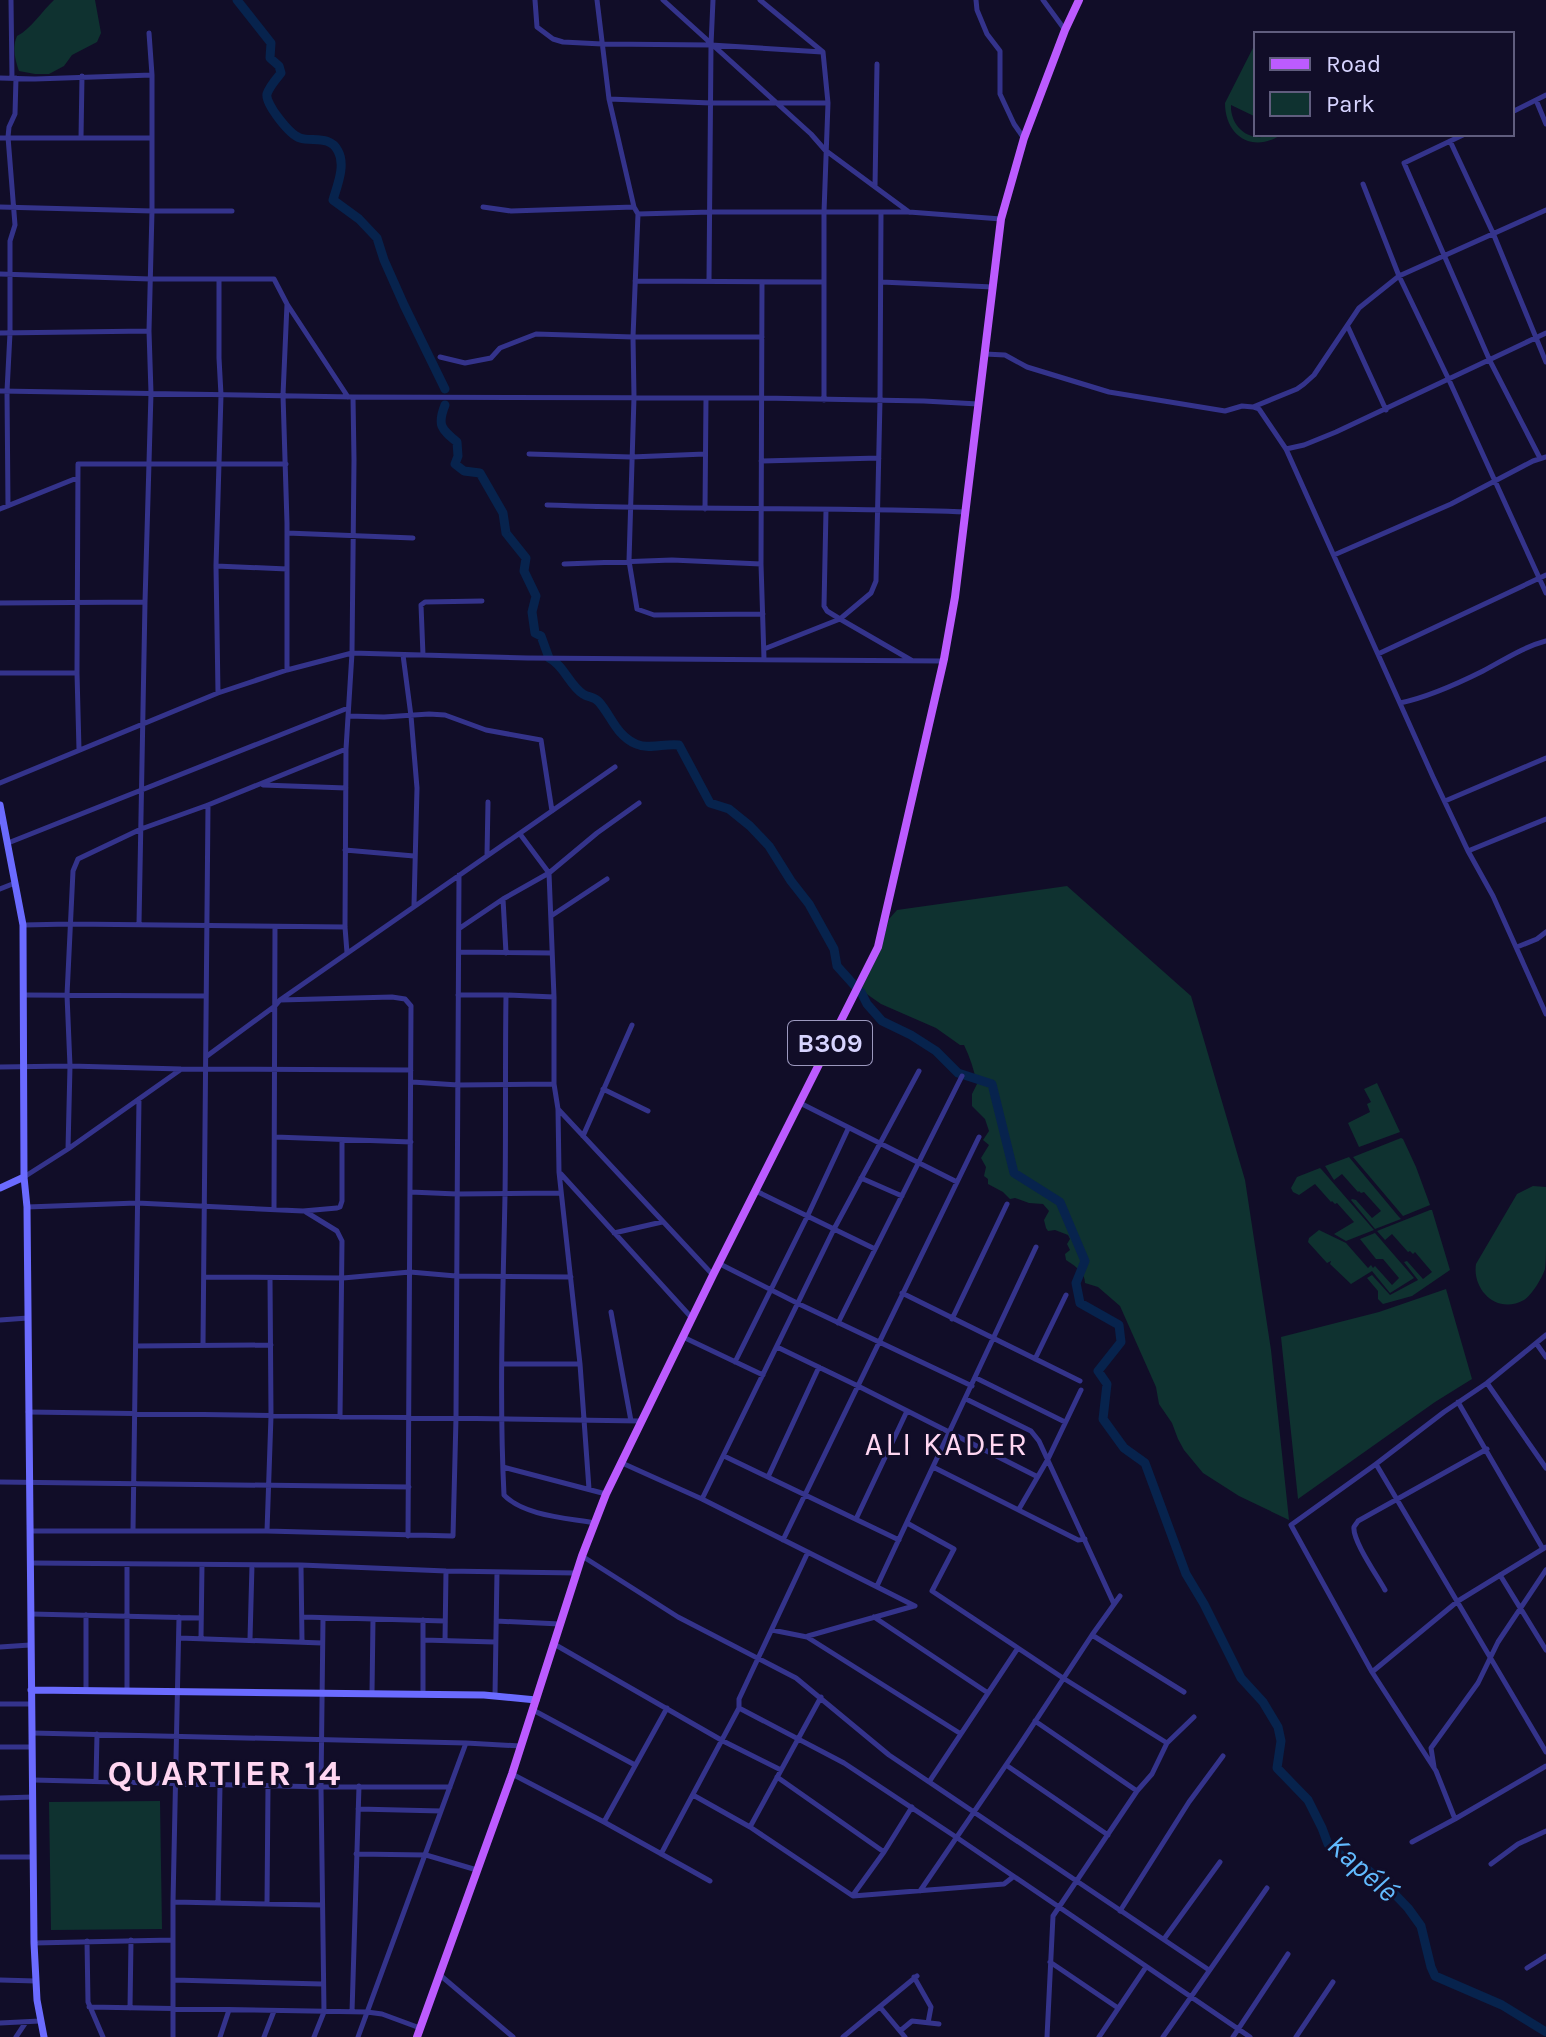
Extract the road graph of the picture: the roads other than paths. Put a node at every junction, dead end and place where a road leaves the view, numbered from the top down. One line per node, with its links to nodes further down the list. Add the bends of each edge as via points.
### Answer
1 (11, 0): 11 (street)
2 (535, 0): 14 (street, via 537,27 553,39)
3 (597, 0): 14 (street)
4 (663, 0): 15 (street)
5 (713, 0): 15 (street)
6 (760, 0): 16 (street)
7 (976, 0): 35 (street, via 987,34 1000,51 1000,94)
8 (1043, 0): 12 (street)
9 (1079, 0): 12 (main road, B309)
10 (0, 25): 11 (street)
11 (11, 25): 21 (street)
12 (1065, 30): 35 (main road, B309)
13 (149, 33): 18 (street)
14 (602, 44): 15 (street); 23 (street)
15 (711, 45): 16 (street); 25 (street); 26 (street)
16 (823, 52): 27 (street)
17 (877, 64): 39 (street)
18 (152, 75): 19 (street); 34 (street)
19 (82, 76): 21 (street); 33 (street)
20 (0, 78): 21 (street)
21 (14, 78): 31 (street, via 15,114)
22 (1546, 95): 24 (street)
23 (609, 99): 26 (street); 46 (street)
24 (1536, 100): 28 (street); 29 (street)
25 (774, 101): 26 (street); 27 (street); 37 (street)
26 (711, 103): 47 (street)
27 (828, 103): 37 (street)
28 (1514, 111)
29 (1546, 124)
30 (1461, 136): 36 (street)
31 (8, 137): 32 (street); 33 (street); 41 (street)
32 (0, 138)
33 (81, 138): 34 (street)
34 (152, 138): 44 (street)
35 (1024, 138): 51 (main road, B309)
36 (1450, 141): 52 (street); 53 (street, via 1404,163)
37 (825, 150): 39 (street); 48 (street)
38 (1363, 184): 56 (street)
39 (875, 188): 49 (street)
40 (0, 207): 41 (street)
41 (14, 207): 44 (street); 55 (street)
42 (483, 207): 46 (street)
43 (1546, 210): 52 (street)
44 (152, 211): 45 (street); 57 (street)
45 (232, 211)
46 (636, 211): 47 (street); 59 (street)
47 (711, 212): 48 (street); 60 (street)
48 (824, 212): 50 (street); 61 (street)
49 (909, 212): 50 (street); 51 (street)
50 (881, 213): 62 (street)
51 (1001, 219): 64 (main road, B309)
52 (1493, 233): 53 (street); 73 (street)
53 (1443, 256): 56 (street); 76 (street)
54 (0, 274): 55 (street)
55 (10, 275): 57 (street); 69 (street)
56 (1399, 276): 66 (street, via 1359,308); 78 (street)
57 (150, 279): 58 (street); 67 (street)
58 (219, 279): 65 (street, via 274,279); 81 (street)
59 (635, 281): 60 (street); 71 (street)
60 (709, 281): 63 (street)
61 (823, 282): 63 (street); 87 (street)
62 (881, 282): 64 (street); 88 (street)
63 (762, 283): 72 (street)
64 (993, 287): 74 (main road, B309)
65 (287, 304): 82 (street); 83 (street)
66 (1347, 326): 90 (street, via 1314,375 1297,389); 91 (street)
67 (149, 331): 69 (street); 80 (street)
68 (0, 333): 69 (street)
69 (10, 333): 79 (street)
70 (1546, 333): 73 (street)
71 (633, 337): 72 (street); 75 (street, via 536,334 500,348 491,358 465,363); 84 (street)
72 (762, 337): 86 (street)
73 (1535, 339): 76 (street); 77 (street)
74 (985, 354): 89 (main road, B309); 90 (street, via 1005,355 1027,367 1121,395 1225,411)
75 (440, 357)
76 (1490, 361): 78 (street); 97 (street)
77 (1546, 362)
78 (1449, 380): 91 (street); 103 (street)
79 (3, 391): 80 (street); 105 (street)
80 (151, 393): 81 (street); 99 (street)
81 (221, 395): 82 (street); 100 (street)
82 (283, 395): 83 (street); 101 (street)
83 (350, 397): 84 (street); 114 (street)
84 (634, 397): 85 (street); 95 (street)
85 (706, 398): 86 (street); 94 (street)
86 (762, 398): 87 (street); 98 (street)
87 (824, 400): 88 (street)
88 (880, 400): 89 (street); 96 (street)
89 (979, 404): 112 (main road, B309)
90 (1253, 407): 92 (street)
91 (1386, 410): 92 (street)
92 (1286, 449): 116 (street)
93 (529, 454): 95 (street)
94 (705, 454): 95 (street); 108 (street)
95 (631, 457): 106 (street)
96 (879, 458): 98 (street); 109 (street)
97 (1543, 458): 103 (street)
98 (761, 461): 110 (street)
99 (149, 464): 100 (street); 102 (street, via 78,464); 127 (street)
100 (219, 464): 101 (street); 120 (street)
101 (286, 464): 113 (street)
102 (77, 478): 105 (street); 126 (street)
103 (1494, 481): 116 (street); 123 (street)
104 (547, 505): 106 (street)
105 (8, 506): 107 (street)
106 (630, 508): 108 (street); 117 (street)
107 (0, 509)
108 (705, 509): 110 (street)
109 (878, 509): 111 (street); 112 (street); 130 (street, via 874,587)
110 (761, 510): 111 (street); 119 (street)
111 (826, 510): 130 (street, via 824,606)
112 (967, 512): 139 (main road, B309)
113 (287, 533): 114 (street); 121 (street)
114 (354, 535): 115 (street); 133 (street)
115 (413, 538)
116 (1334, 555): 134 (street)
117 (629, 561): 118 (street); 119 (street); 129 (street, via 637,609 654,615)
118 (564, 564)
119 (761, 564): 129 (street)
120 (216, 566): 121 (street); 143 (street)
121 (287, 569): 140 (street)
122 (1546, 575): 123 (street)
123 (1539, 578): 124 (street); 134 (street)
124 (1546, 593)
125 (482, 601): 136 (street, via 421,605)
126 (77, 602): 127 (street); 128 (street); 142 (street)
127 (145, 602): 147 (street)
128 (0, 603)
129 (763, 614): 132 (street)
130 (840, 619): 132 (street); 138 (street)
131 (1546, 641): 144 (street)
132 (764, 649): 137 (street)
133 (352, 653): 135 (street); 140 (street); 145 (street)
134 (1378, 654): 144 (street)
135 (403, 655): 136 (street); 146 (street)
136 (423, 655): 137 (street)
137 (764, 659): 138 (street)
138 (911, 660): 139 (street)
139 (944, 661): 217 (main road, B309, via 878,947)
140 (287, 670): 143 (street)
141 (0, 673): 142 (street)
142 (77, 673): 149 (street)
143 (218, 693): 147 (street)
144 (1400, 703): 156 (street)
145 (348, 712): 146 (street); 148 (street); 155 (street)
146 (411, 716): 161 (street, via 445,715 486,730 541,740); 168 (street, via 417,788)
147 (142, 723): 149 (street); 155 (street)
148 (346, 749): 153 (street); 154 (street)
149 (79, 750): 152 (street)
150 (1546, 758): 156 (street)
151 (615, 767): 161 (street)
152 (0, 783)
153 (258, 784): 154 (street); 160 (street)
154 (346, 788): 166 (street)
155 (142, 790): 163 (street); 165 (street)
156 (1445, 801): 167 (street)
157 (488, 802): 169 (street)
158 (639, 803): 170 (street)
159 (0, 805): 165 (main road)
160 (208, 805): 163 (street); 181 (street)
161 (552, 811): 164 (street)
162 (1546, 819): 167 (street)
163 (141, 829): 178 (street, via 78,859); 179 (street)
164 (520, 834): 169 (street); 170 (street)
165 (8, 843): 173 (main road)
166 (345, 850): 168 (street); 183 (street)
167 (1468, 851): 186 (street)
168 (414, 856): 176 (street)
169 (487, 856): 171 (street)
170 (549, 873): 175 (street); 177 (street)
171 (459, 875): 176 (street); 184 (street)
172 (607, 879): 177 (street)
173 (16, 883): 174 (street); 180 (main road)
174 (0, 889)
175 (503, 899): 184 (street); 189 (street)
176 (414, 906): 188 (street)
177 (551, 917): 190 (street)
178 (70, 924): 179 (street); 180 (street); 192 (street)
179 (139, 924): 181 (street)
180 (23, 925): 191 (main road)
181 (207, 926): 182 (street); 195 (street)
182 (275, 927): 183 (street); 198 (street)
183 (345, 927): 188 (street)
184 (459, 928): 187 (street)
185 (1546, 932): 186 (street)
186 (1517, 947): 199 (street)
187 (459, 952): 189 (street); 193 (street)
188 (347, 953): 197 (street)
189 (506, 953): 190 (street)
190 (552, 953): 196 (street)
191 (23, 995): 192 (street); 204 (main road)
192 (67, 995): 195 (street); 202 (street)
193 (458, 995): 194 (street); 214 (street)
194 (506, 995): 196 (street); 212 (street)
195 (206, 996): 201 (street)
196 (554, 997): 213 (street)
197 (280, 1000): 198 (street); 208 (street, via 405,999 411,1006)
198 (275, 1006): 201 (street); 207 (street)
199 (1546, 1014)
200 (632, 1025): 215 (street)
201 (206, 1056): 206 (street)
202 (70, 1066): 204 (street); 205 (street); 227 (street)
203 (0, 1067): 204 (street)
204 (23, 1067): 230 (main road)
205 (181, 1069): 206 (street); 216 (street)
206 (206, 1070): 207 (street); 242 (street)
207 (276, 1070): 208 (street); 222 (street)
208 (411, 1070): 211 (street)
209 (919, 1071): 226 (street)
210 (962, 1076): 228 (street)
211 (412, 1082): 214 (street); 225 (street)
212 (504, 1084): 213 (street); 214 (street); 236 (street)
213 (554, 1084): 218 (street)
214 (458, 1085): 238 (street)
215 (603, 1089): 219 (street); 221 (street)
216 (139, 1099): 227 (street); 240 (street)
217 (800, 1103): 220 (street); 234 (main road, B309)
218 (558, 1109): 221 (street); 229 (street)
219 (648, 1111)
220 (848, 1129): 226 (street); 246 (street)
221 (583, 1136): 247 (street)
222 (275, 1137): 224 (street); 244 (street)
223 (979, 1137): 232 (street)
224 (342, 1140): 225 (street); 245 (street, via 340,1207)
225 (411, 1142): 235 (street)
226 (879, 1144): 228 (street); 231 (street)
227 (68, 1149): 230 (street)
228 (918, 1163): 232 (street); 239 (street)
229 (559, 1172): 237 (street); 249 (street)
230 (24, 1177): 233 (main road); 243 (main road)
231 (861, 1178): 239 (street); 248 (street)
232 (957, 1182): 262 (street)
233 (0, 1188)
234 (756, 1191): 246 (street); 252 (main road, B309)
235 (410, 1192): 238 (street); 253 (street)
236 (505, 1193): 237 (street); 238 (street); 257 (street)
237 (561, 1193): 258 (street)
238 (457, 1194): 255 (street)
239 (902, 1196): 251 (street)
240 (137, 1203): 242 (street); 243 (street); 278 (street)
241 (1007, 1204): 268 (street)
242 (205, 1205): 244 (street); 256 (street)
243 (27, 1207): 266 (main road)
244 (274, 1209): 245 (street)
245 (303, 1211): 260 (street, via 337,1231)
246 (807, 1217): 248 (street); 261 (street)
247 (663, 1221): 249 (street); 254 (street)
248 (834, 1229): 251 (street); 264 (street)
249 (614, 1233): 267 (street)
250 (1036, 1247): 273 (street)
251 (875, 1249): 270 (street)
252 (719, 1263): 254 (main road, B309); 261 (street)
253 (410, 1272): 255 (street); 260 (street); 300 (street)
254 (713, 1275): 267 (main road, B309)
255 (456, 1276): 257 (street); 301 (street)
256 (204, 1277): 259 (street); 276 (street)
257 (503, 1277): 258 (street); 283 (street)
258 (571, 1277): 284 (street)
259 (270, 1278): 260 (street); 277 (street)
260 (343, 1278): 299 (street)
261 (771, 1290): 264 (street); 282 (street)
262 (902, 1293): 268 (street); 274 (street)
263 (1066, 1295): 281 (street)
264 (799, 1304): 270 (street); 279 (street)
265 (611, 1312): 304 (street)
266 (28, 1318): 269 (street); 296 (main road)
267 (692, 1318): 272 (main road, B309)
268 (952, 1319): 273 (street)
269 (0, 1320)
270 (838, 1323): 274 (street)
271 (1546, 1335): 275 (street)
272 (683, 1337): 282 (street); 304 (main road, B309)
273 (994, 1339): 281 (street); 287 (street)
274 (879, 1342): 290 (street); 291 (street)
275 (1536, 1343): 280 (street); 289 (street)
276 (203, 1345): 277 (street); 278 (street)
277 (271, 1345): 298 (street)
278 (135, 1346): 297 (street)
279 (777, 1347): 285 (street); 286 (street)
280 (1546, 1357)
281 (1035, 1359): 288 (street)
282 (735, 1362): 286 (street)
283 (503, 1364): 284 (street); 302 (street)
284 (580, 1364): 303 (street)
285 (819, 1367): 290 (street); 316 (street)
286 (763, 1375): 308 (street)
287 (976, 1378): 291 (street); 305 (street)
288 (1080, 1381)
289 (1487, 1383): 294 (street); 314 (street)
290 (858, 1386): 295 (street); 324 (street)
291 (972, 1386): 293 (street)
292 (1081, 1390): 305 (street)
293 (966, 1399): 306 (street); 309 (street, via 1031,1431)
294 (1458, 1402): 307 (street); 311 (street)
295 (907, 1411): 306 (street); 328 (street)
296 (28, 1412): 297 (street); 318 (main road)
297 (135, 1414): 298 (street); 319 (street)
298 (271, 1416): 299 (street); 320 (street)
299 (340, 1417): 300 (street)
300 (410, 1418): 301 (street); 321 (street)
301 (456, 1418): 302 (street); 334 (street, via 453,1536)
302 (502, 1418): 303 (street); 312 (street)
303 (584, 1421): 304 (street); 322 (street)
304 (636, 1421): 310 (main road, B309)
305 (1065, 1422): 309 (street)
306 (949, 1431): 313 (street); 315 (street)
307 (1487, 1449): 325 (street); 338 (street)
308 (724, 1456): 316 (street); 326 (street)
309 (1048, 1459): 315 (street); 335 (street)
310 (621, 1462): 323 (main road, B309); 326 (street)
311 (1376, 1464): 325 (street); 388 (street, via 1291,1525)
312 (503, 1467): 322 (street); 329 (street, via 504,1495 510,1501)
313 (933, 1467): 327 (street); 330 (street)
314 (1546, 1468)
315 (1036, 1476): 327 (street)
316 (768, 1477): 324 (street)
317 (0, 1482): 318 (street)
318 (29, 1482): 319 (street); 331 (main road)
319 (134, 1484): 320 (street); 332 (street)
320 (269, 1485): 321 (street); 333 (street)
321 (409, 1487): 334 (street)
322 (589, 1489): 323 (street)
323 (606, 1494): 329 (main road, B309)
324 (805, 1495): 328 (street); 336 (street)
325 (1397, 1498): 352 (street, via 1358,1521 1354,1532); 354 (street)
326 (702, 1499): 336 (street)
327 (1019, 1509): 335 (street)
328 (856, 1519): 337 (street)
329 (595, 1523): 340 (main road, B309)
330 (907, 1523): 337 (street); 384 (street, via 954,1549 932,1591)
331 (29, 1531): 332 (street); 341 (main road)
332 (133, 1531): 333 (street)
333 (267, 1531): 334 (street)
334 (408, 1536)
335 (1085, 1539): 355 (street)
336 (783, 1540): 339 (street)
337 (899, 1540): 351 (street)
338 (1545, 1548): 350 (street)
339 (808, 1552): 351 (street); 370 (street)
340 (582, 1556): 349 (main road, B309); 387 (street, via 678,1617)
341 (30, 1563): 342 (street); 357 (main road)
342 (127, 1564): 343 (street); 359 (street)
343 (202, 1565): 344 (street); 363 (street)
344 (252, 1565): 345 (street); 375 (street)
345 (301, 1565): 347 (street); 361 (street)
346 (1546, 1570): 356 (street)
347 (446, 1571): 348 (street); 367 (street)
348 (497, 1572): 349 (street); 368 (street)
349 (577, 1573): 369 (main road, B309)
350 (1500, 1575): 354 (street); 356 (street)
351 (877, 1586): 362 (street, via 915,1606)
352 (1385, 1590)
353 (1120, 1596): 355 (street)
354 (1458, 1601): 386 (street); 388 (street)
355 (1114, 1605): 371 (street)
356 (1521, 1608): 385 (street); 386 (street)
357 (30, 1614): 358 (street); 382 (main road)
358 (86, 1615): 359 (street); 391 (street)
359 (127, 1616): 360 (street); 392 (street)
360 (179, 1617): 363 (street); 373 (street)
361 (303, 1617): 364 (street); 378 (street)
362 (874, 1617): 372 (street); 397 (street)
363 (201, 1618): 374 (street)
364 (323, 1619): 365 (street); 380 (street)
365 (373, 1619): 366 (street); 396 (street)
366 (423, 1620): 367 (street); 376 (street)
367 (445, 1621): 377 (street)
368 (496, 1621): 369 (street); 379 (street)
369 (560, 1624): 381 (main road, B309)
370 (772, 1630): 372 (street); 387 (street)
371 (1092, 1635): 389 (street); 395 (street)
372 (807, 1637): 411 (street)
373 (179, 1638): 374 (street); 393 (street)
374 (201, 1638): 375 (street)
375 (250, 1639): 378 (street)
376 (423, 1640): 377 (street); 398 (street)
377 (445, 1640): 379 (street)
378 (302, 1641): 380 (street)
379 (495, 1642): 399 (street)
380 (322, 1643): 394 (street)
381 (554, 1644): 401 (main road, B309); 404 (street)
382 (30, 1645): 383 (street); 390 (main road)
383 (0, 1647)
384 (1018, 1648): 389 (street); 397 (street)
385 (1546, 1650)
386 (1491, 1658): 421 (street); 427 (street, via 1431,1748)
387 (759, 1659): 400 (street); 405 (street)
388 (1372, 1672): 427 (street)
389 (1063, 1678): 408 (street); 417 (street)
390 (31, 1690): 391 (main road); 403 (main road)
391 (86, 1690): 392 (main road)
392 (127, 1690): 393 (main road)
393 (177, 1691): 394 (main road); 412 (street)
394 (321, 1692): 396 (main road); 413 (street)
395 (1184, 1692)
396 (372, 1693): 398 (main road)
397 (988, 1693): 411 (street)
398 (423, 1694): 399 (main road)
399 (495, 1695): 401 (main road)
400 (821, 1697): 414 (street); 432 (street)
401 (536, 1700): 406 (main road, B309)
402 (0, 1704): 403 (street)
403 (32, 1704): 409 (main road)
404 (667, 1708): 415 (street); 423 (street)
405 (739, 1708): 414 (street); 415 (street)
406 (533, 1710): 418 (main road, B309); 423 (street)
407 (1194, 1717): 417 (street)
408 (1035, 1721): 424 (street); 439 (street)
409 (32, 1733): 410 (street); 420 (main road)
410 (97, 1734): 412 (street); 431 (street)
411 (961, 1734): 432 (street)
412 (177, 1736): 413 (street); 433 (street)
413 (322, 1739): 416 (street); 437 (street)
414 (798, 1739): 426 (street); 443 (street)
415 (723, 1741): 426 (street); 440 (street)
416 (466, 1743): 418 (street); 438 (street)
417 (1167, 1743): 439 (street)
418 (520, 1746): 428 (main road, B309)
419 (0, 1747): 420 (street)
420 (32, 1747): 430 (main road)
421 (1546, 1752)
422 (1223, 1756): 474 (street)
423 (635, 1765): 448 (street)
424 (1006, 1765): 446 (street); 451 (street)
425 (1546, 1766): 447 (street)
426 (781, 1770): 429 (street)
427 (1436, 1771): 447 (street)
428 (512, 1774): 448 (street); 462 (main road, B309)
429 (777, 1777): 449 (street); 454 (street)
430 (33, 1780): 431 (street); 441 (main road)
431 (96, 1781): 433 (street)
432 (929, 1782): 446 (street)
433 (175, 1784): 434 (street); 469 (street)
434 (220, 1785): 435 (street); 470 (street)
435 (268, 1786): 437 (street); 471 (street)
436 (359, 1786): 437 (street); 438 (street); 444 (street)
437 (321, 1787): 472 (street)
438 (450, 1787): 445 (street)
439 (1137, 1791): 451 (street)
440 (693, 1795): 449 (street); 456 (street)
441 (33, 1797): 442 (street); 459 (main road)
442 (0, 1798)
443 (912, 1807): 452 (street); 454 (street)
444 (358, 1809): 445 (street); 455 (street)
445 (441, 1811): 457 (street)
446 (973, 1813): 452 (street); 465 (street)
447 (1455, 1819): 453 (street)
448 (604, 1822): 456 (street)
449 (750, 1827): 468 (street)
450 (1546, 1831): 461 (street)
451 (1108, 1835): 465 (street)
452 (956, 1837): 463 (street); 467 (street)
453 (1412, 1842)
454 (884, 1852): 468 (street)
455 (356, 1854): 457 (street); 501 (street)
456 (661, 1854): 464 (street)
457 (426, 1855): 462 (street); 502 (street)
458 (0, 1857): 459 (street)
459 (33, 1857): 479 (main road)
460 (1220, 1862): 475 (street)
461 (1491, 1864)
462 (478, 1871): 486 (main road, B309)
463 (1013, 1877): 467 (street, via 1004,1884); 473 (street)
464 (710, 1881)
465 (1077, 1882): 473 (street); 474 (street)
466 (1267, 1888): 485 (street)
467 (920, 1891): 468 (street)
468 (853, 1896)
469 (173, 1902): 470 (street); 477 (street)
470 (218, 1903): 471 (street)
471 (267, 1904): 472 (street)
472 (322, 1905): 491 (street)
473 (1060, 1907): 482 (street, via 1053,1916); 483 (street)
474 (1120, 1911): 475 (street)
475 (1164, 1939): 485 (street)
476 (131, 1940): 477 (street); 478 (street); 495 (street)
477 (172, 1940): 488 (street)
478 (87, 1941): 479 (street); 493 (street)
479 (34, 1943): 489 (main road)
480 (1288, 1954): 508 (street)
481 (1546, 1956): 484 (street)
482 (1050, 1962): 496 (street); 521 (street)
483 (1146, 1967): 492 (street); 496 (street)
484 (1527, 1968)
485 (1209, 1970): 492 (street)
486 (440, 1975): 509 (main road, B309); 519 (street)
487 (0, 1980): 489 (street)
488 (174, 1980): 491 (street); 497 (street)
489 (36, 1981): 503 (main road)
490 (1333, 1982): 526 (street)
491 (322, 1984): 500 (street)
492 (1190, 1998): 508 (street); 523 (street)
493 (89, 2007): 495 (street); 513 (street)
494 (880, 2007): 506 (street, via 916,1976 931,2007); 510 (street); 520 (street)
495 (130, 2008): 497 (street)
496 (1118, 2008): 522 (street)
497 (174, 2009): 498 (street); 514 (street)
498 (229, 2010): 499 (street); 515 (street)
499 (274, 2011): 500 (street); 516 (street)
500 (324, 2012): 501 (street); 517 (street)
501 (352, 2012): 502 (street)
502 (367, 2012): 509 (street); 518 (street)
503 (40, 2021): 504 (street); 512 (main road)
504 (26, 2022): 505 (street); 511 (street)
505 (0, 2023)
506 (928, 2023): 507 (street); 510 (street, via 912,2021)
507 (939, 2024)
508 (1238, 2029): 524 (street); 525 (street)
509 (418, 2033)
510 (902, 2034)
511 (16, 2037)
512 (43, 2037)
513 (103, 2037)
514 (173, 2037)
515 (220, 2037)
516 (264, 2037)
517 (314, 2037)
518 (358, 2037)
519 (513, 2037)
520 (843, 2037)
521 (1047, 2037)
522 (1099, 2037)
523 (1163, 2037)
524 (1233, 2037)
525 (1250, 2037)
526 (1296, 2037)

